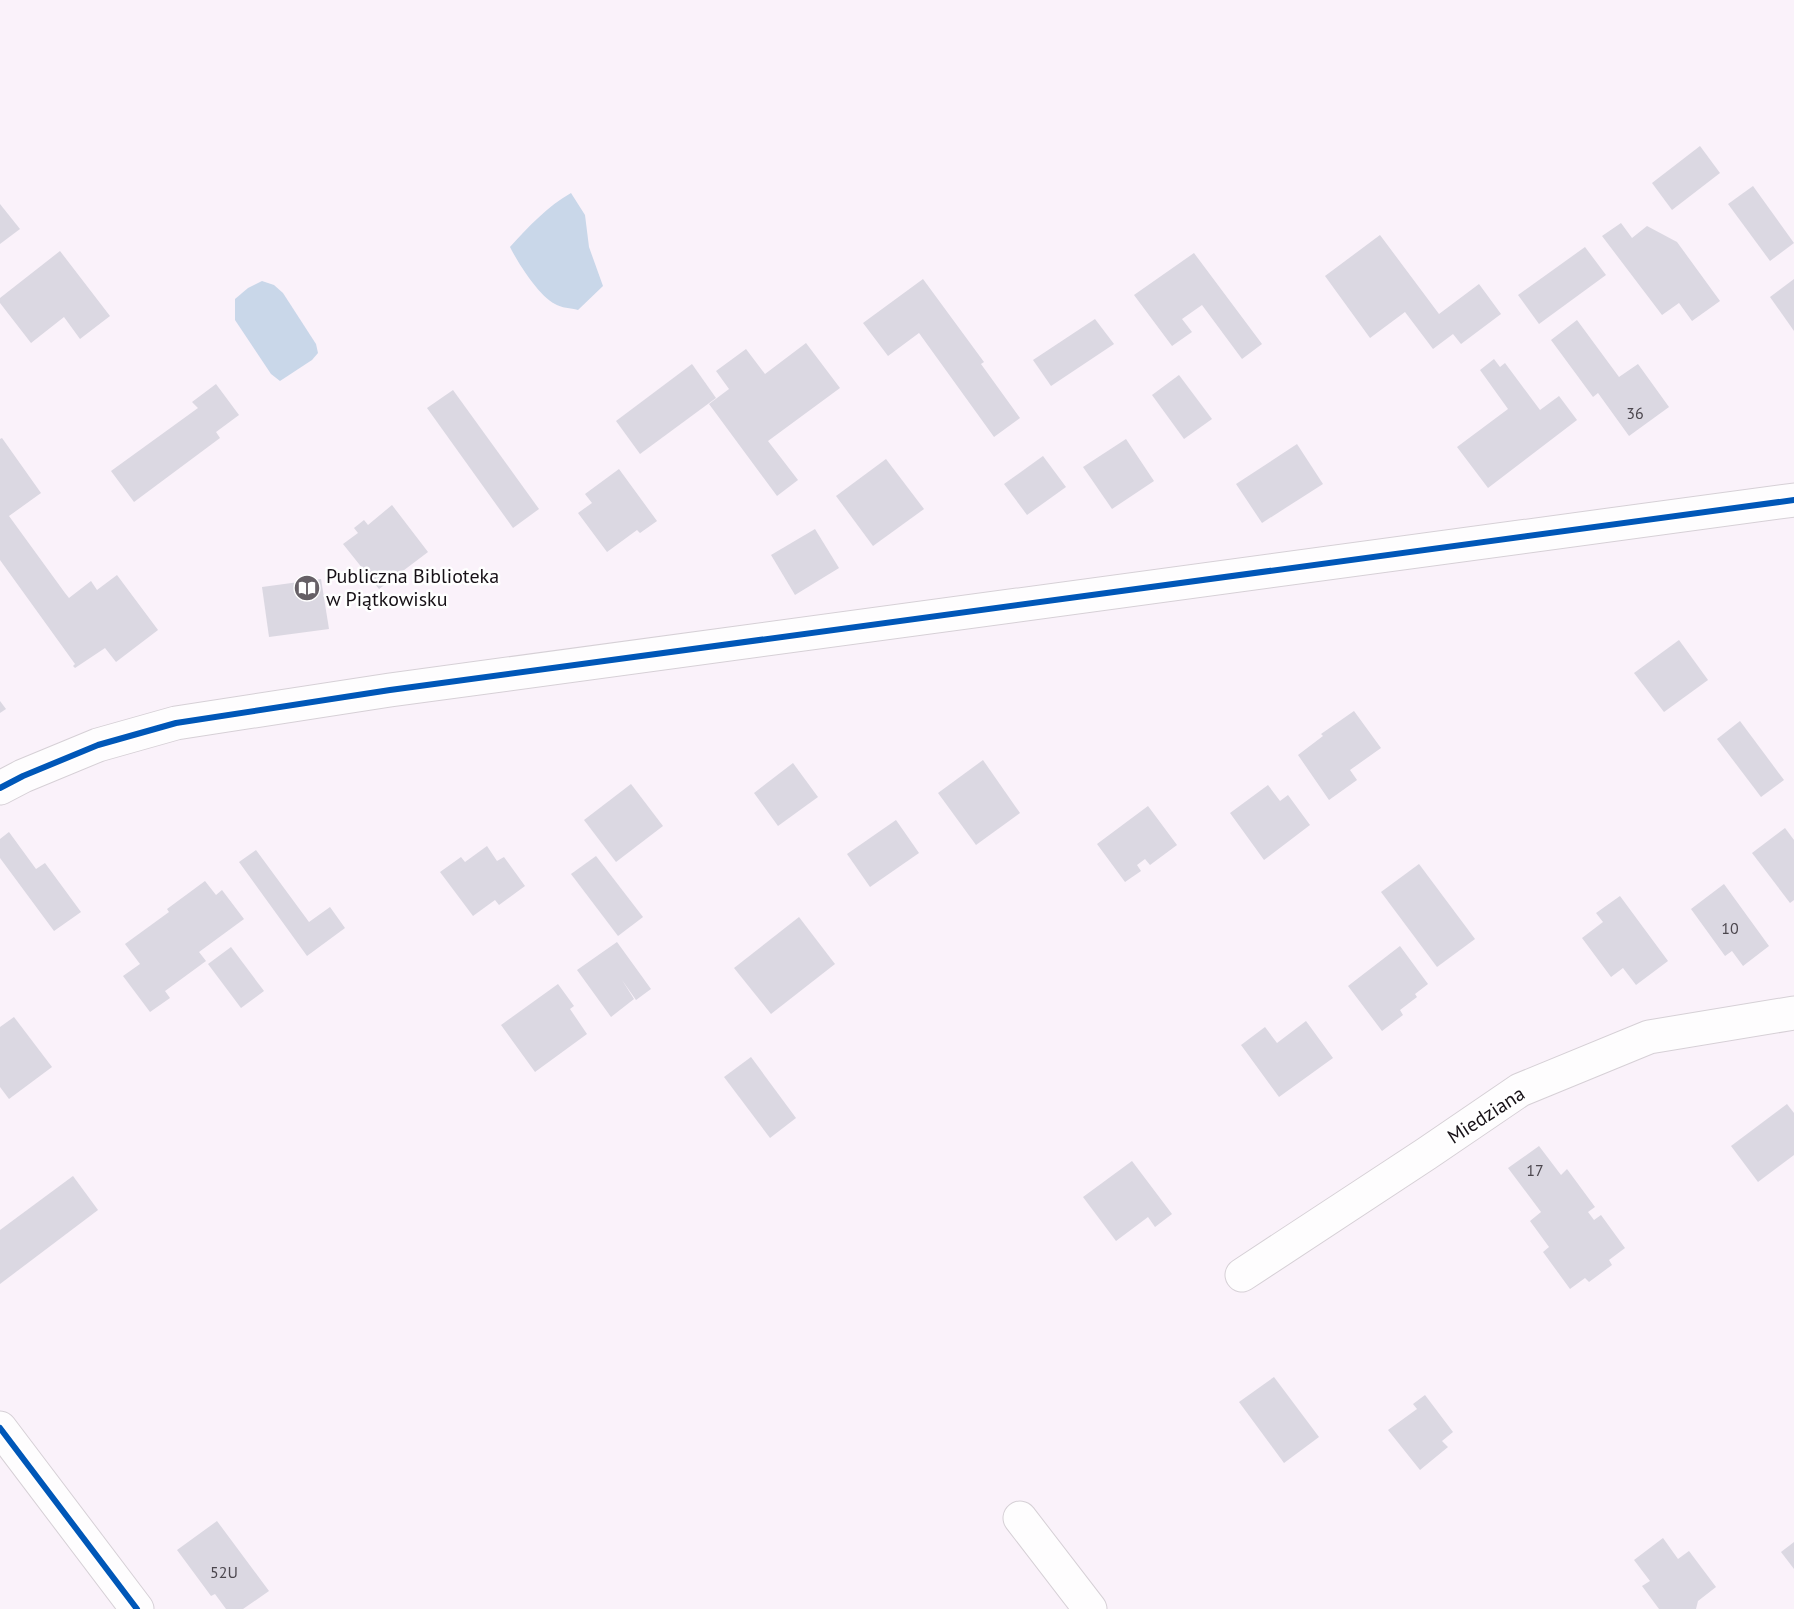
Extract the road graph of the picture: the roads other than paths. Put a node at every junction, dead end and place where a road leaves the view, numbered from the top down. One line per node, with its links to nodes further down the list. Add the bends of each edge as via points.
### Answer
1 (1794, 500): 2 (street, via 390,690 176,723 98,745)
2 (0, 788)
3 (1794, 1013): 4 (street, Miedziana, via 1648,1037 1520,1090)
4 (1242, 1275)
5 (0, 1428): 7 (street)
6 (1020, 1518): 8 (street)
7 (137, 1609)
8 (1090, 1609)

